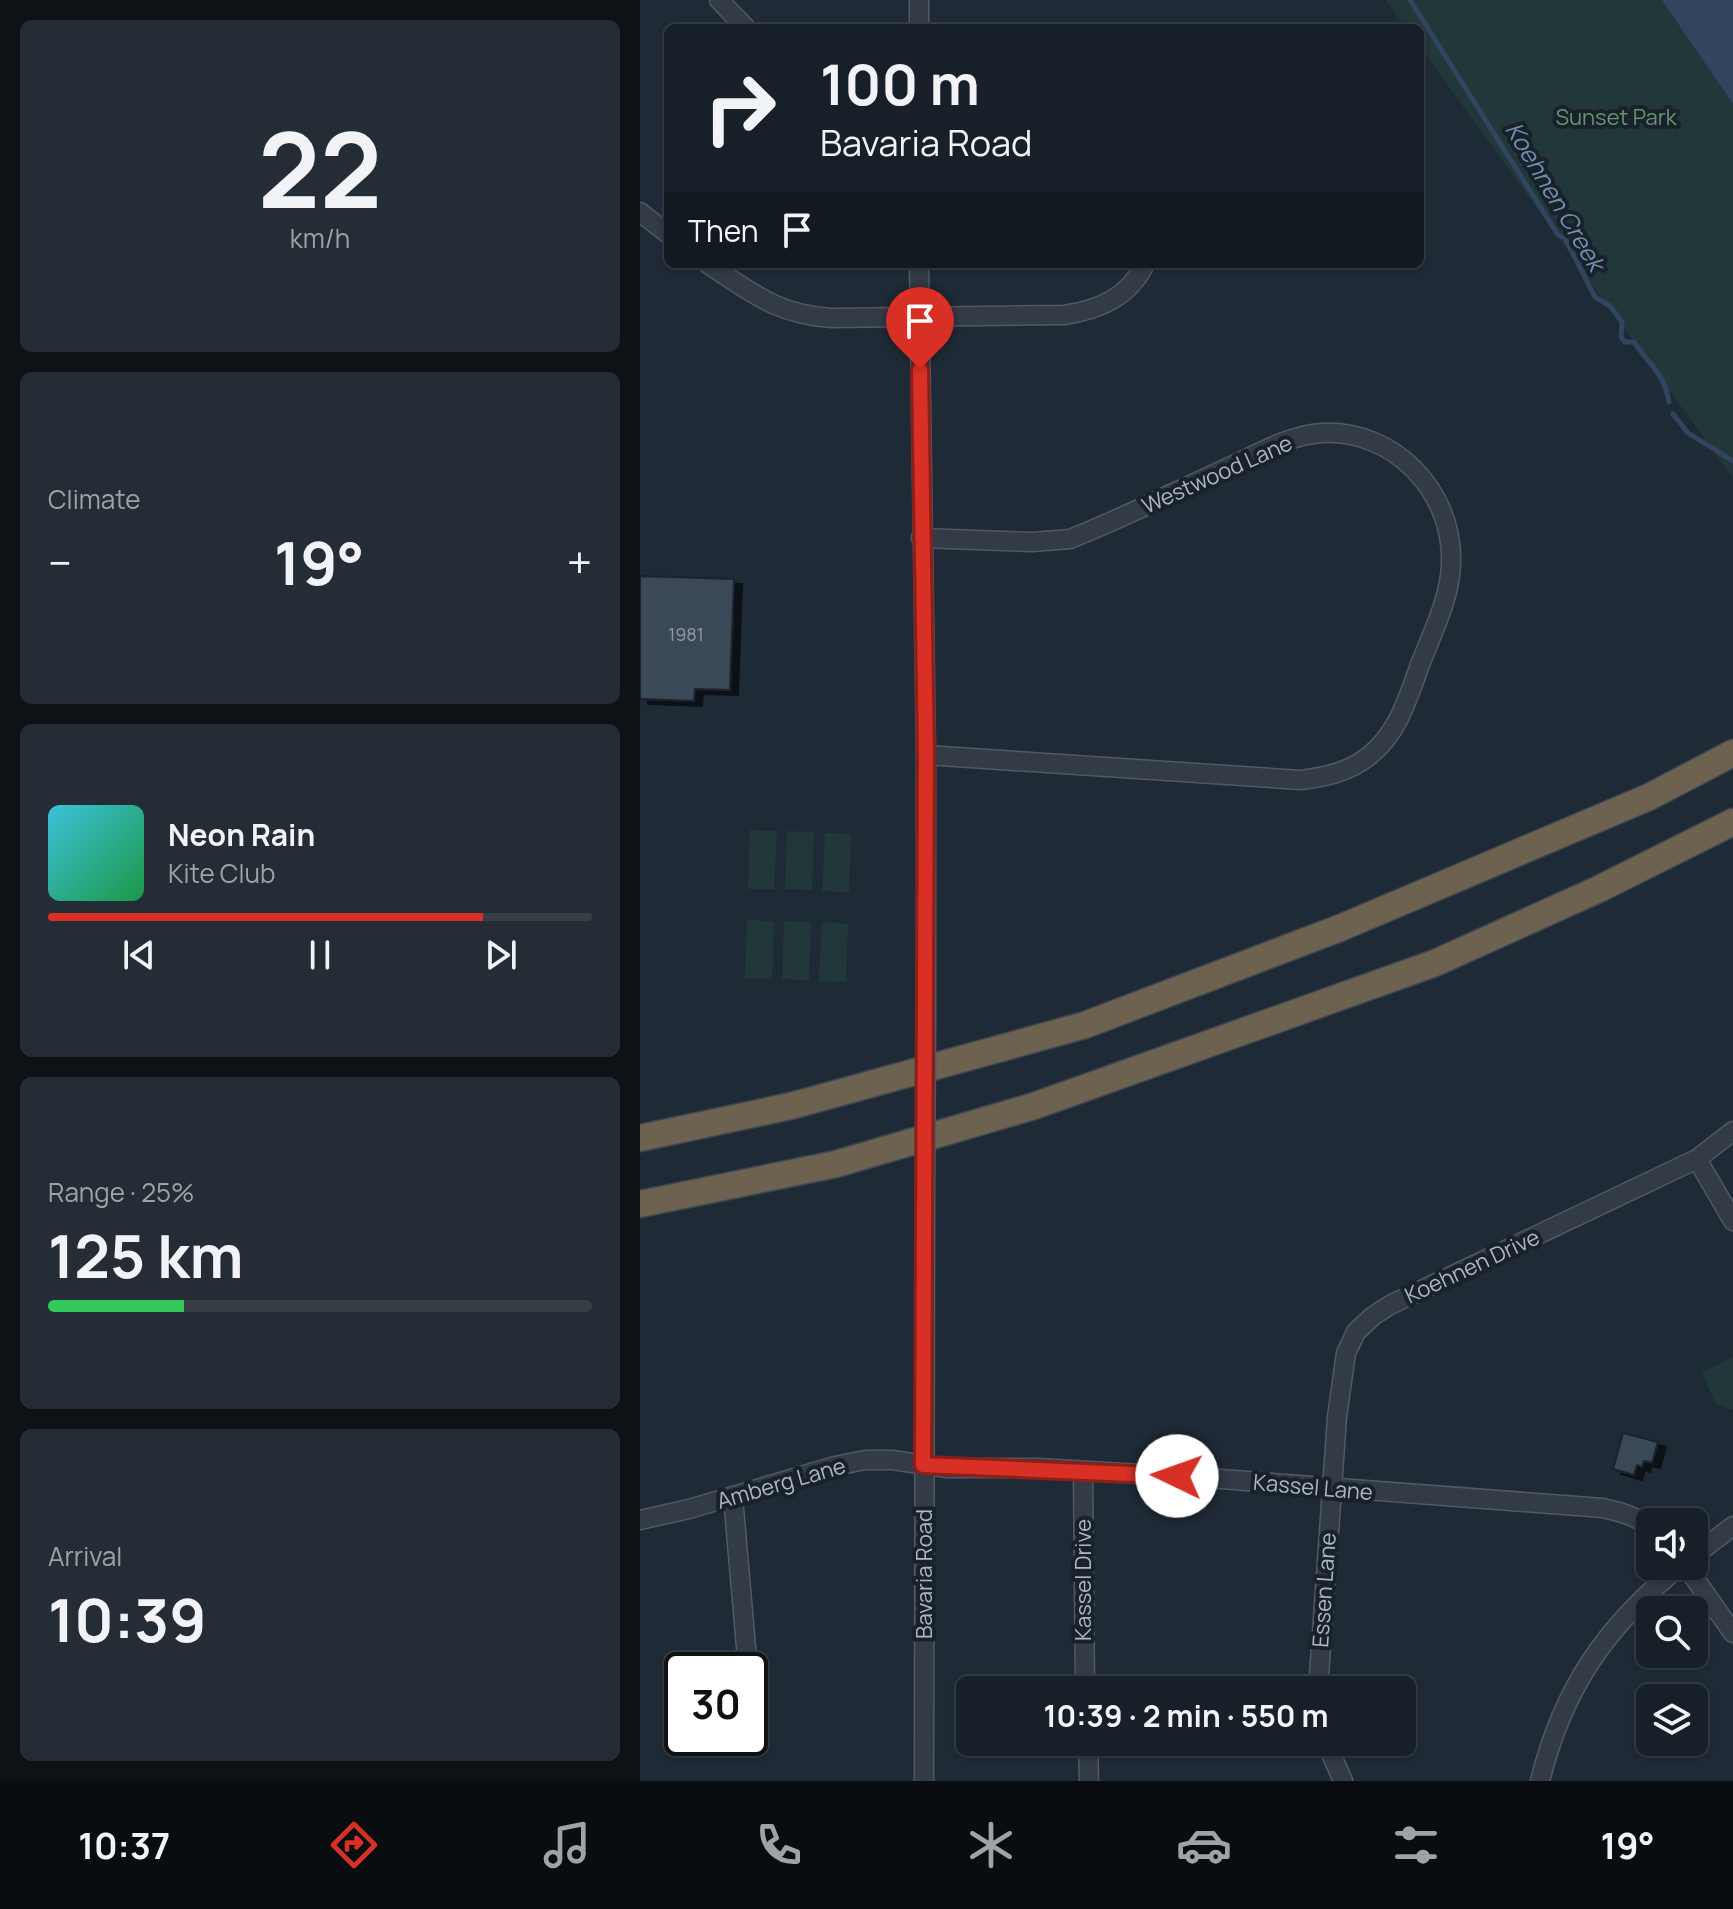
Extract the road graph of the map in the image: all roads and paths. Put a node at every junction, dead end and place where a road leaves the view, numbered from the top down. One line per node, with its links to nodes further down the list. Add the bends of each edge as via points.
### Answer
1 (719, 0): 3 (street)
2 (919, 0): 4 (street)
3 (742, 24)
4 (919, 24)
5 (640, 212): 6 (street)
6 (664, 231)
7 (714, 268): 10 (street, via 765,302 810,317)
8 (919, 268): 10 (street, Bavaria Road)
9 (1142, 268): 10 (street, via 1128,289 1085,312)
10 (919, 317): 11 (street, Bavaria Road)
11 (921, 538): 13 (street, Bavaria Road); 13 (street, Westwood Lane, via 1070,539 1279,444 1333,434 1367,439 1390,450 1424,478 1444,517 1451,563 1448,590 1401,716 1386,741 1367,758 1324,777 1301,780)
12 (1733, 753): 16 (highway, via 1649,797 1340,928 1085,1025 791,1106)
13 (926, 755): 20 (street, Bavaria Road, bridge)
14 (1733, 822): 18 (highway, via 1435,963 1034,1106 836,1164)
15 (1733, 1131): 17 (street, Koehnen Drive)
16 (640, 1138)
17 (1697, 1159): 19 (street); 22 (street, Koehnen Drive, via 1373,1316 1356,1332 1346,1353)
18 (640, 1204)
19 (1733, 1221)
20 (923, 1465): 21 (street, Kassel Lane); 23 (street, Amberg Lane, via 865,1460); 36 (street, Bavaria Road)
21 (1083, 1471): 22 (street, Kassel Lane); 32 (street, Kassel Drive)
22 (1331, 1489): 24 (street, Kassel Lane, via 1603,1508); 33 (street, Essen Lane)
23 (733, 1497): 25 (street, Amberg Lane); 31 (street)
24 (1636, 1518)
25 (640, 1520)
26 (1733, 1526): 27 (street)
27 (1708, 1545)
28 (1666, 1580): 39 (street, via 1628,1612 1581,1674)
29 (1693, 1580): 30 (street)
30 (1733, 1633)
31 (746, 1652)
32 (1085, 1676)
33 (1319, 1676)
34 (1088, 1756): 37 (street)
35 (1332, 1756): 38 (street)
36 (924, 1781)
37 (1089, 1781)
38 (1343, 1781)
39 (1540, 1781)

